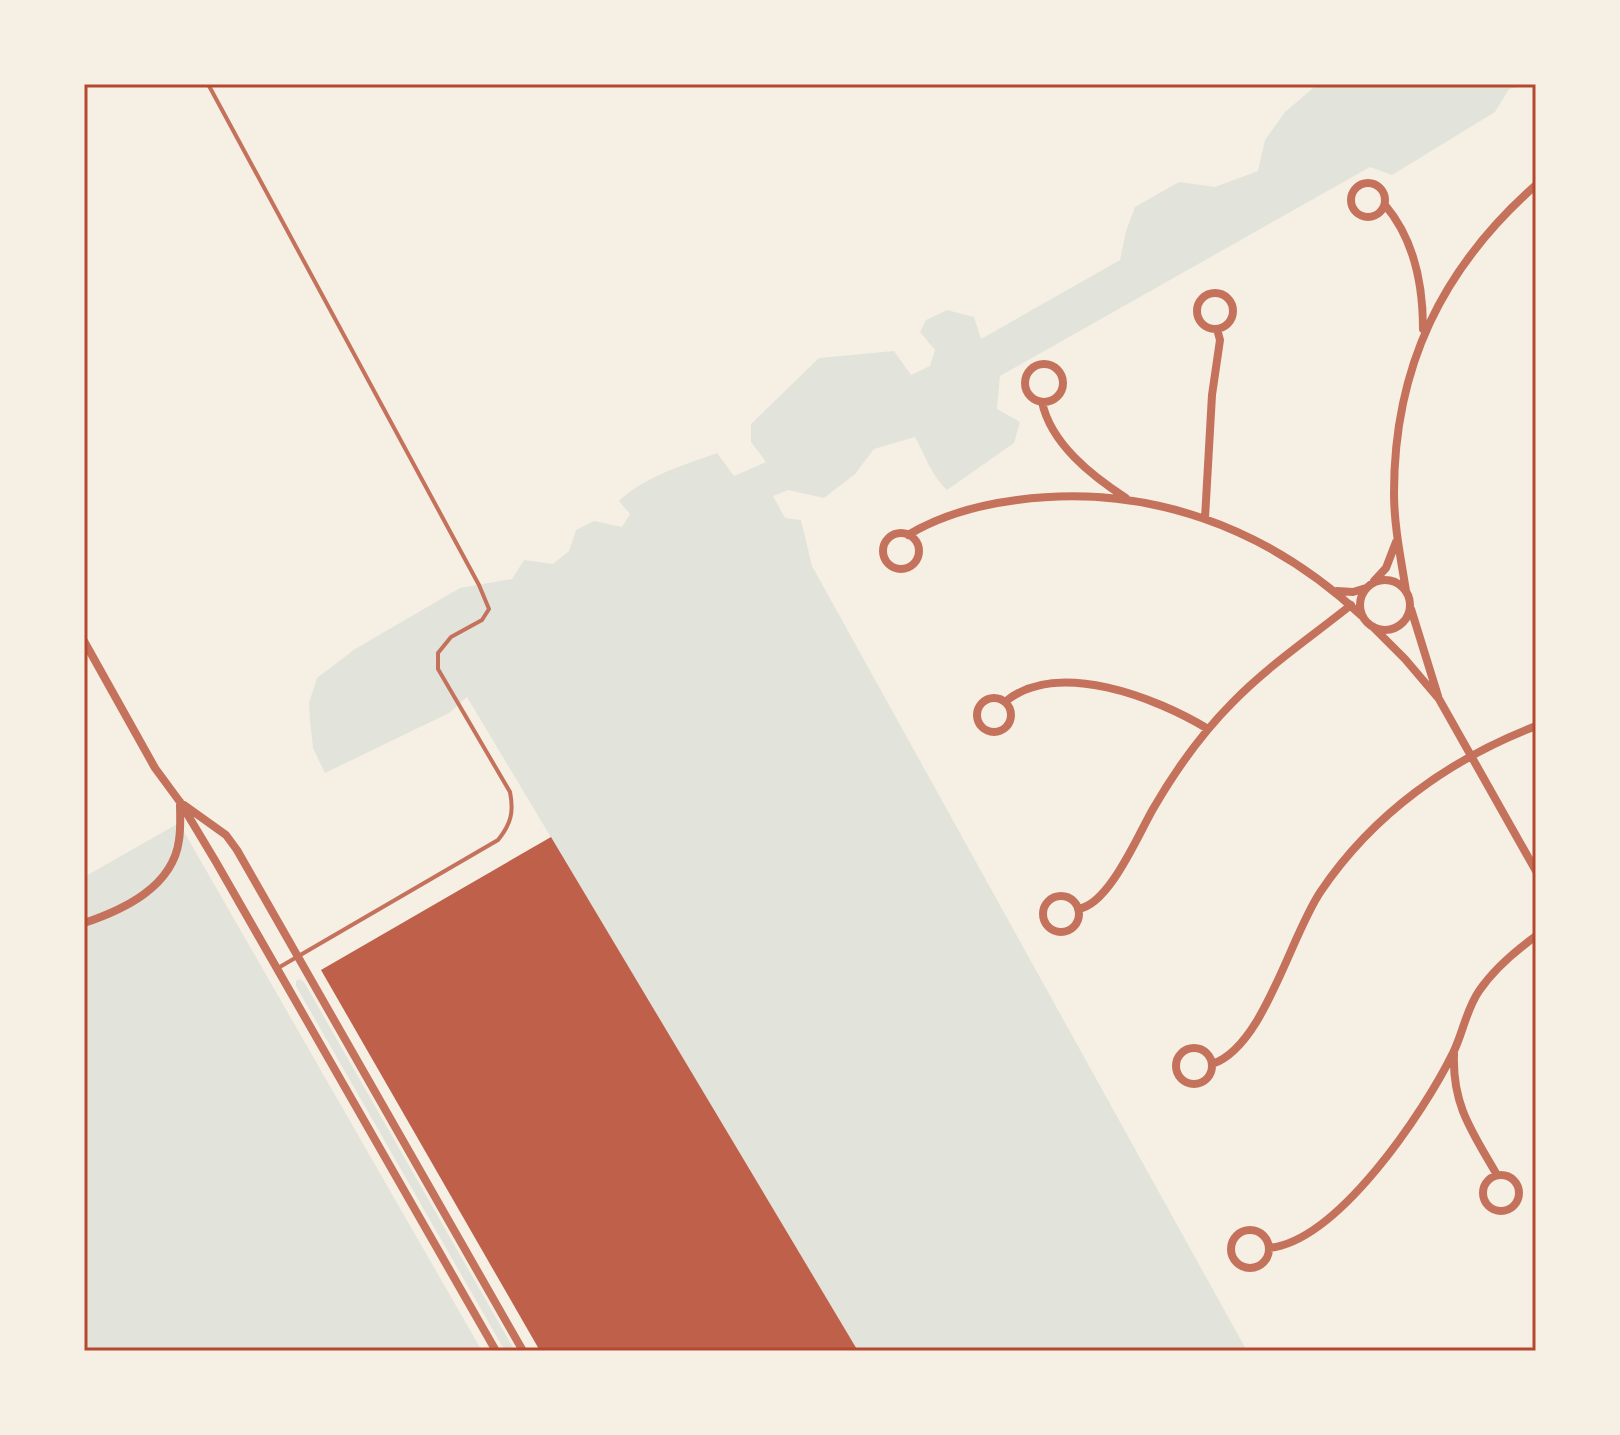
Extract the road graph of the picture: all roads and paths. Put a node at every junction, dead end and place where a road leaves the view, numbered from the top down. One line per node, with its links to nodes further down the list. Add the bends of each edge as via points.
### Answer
1 (208, 84): 29 (lane, via 479,585 489,609 482,620 451,637 438,653 438,669 510,792 513,806 498,840)
2 (1536, 185): 5 (street, via 1482,240)
3 (1385, 205): 3 (street, via 1373,183 1362,184 1351,195 1351,206 1363,217 1374,217); 5 (street, via 1411,252)
4 (1217, 329): 4 (street, via 1201,323 1196,311 1210,293 1223,295 1233,309 1231,320); 8 (street)
5 (1423, 334): 9 (street, via 1398,434)
6 (1042, 402): 6 (street, via 1031,397 1026,379 1032,369 1049,365 1060,372 1063,384 1054,399); 7 (street, via 1045,416 1068,449)
7 (1127, 499): 8 (street); 10 (street, via 1082,495 1007,502 932,521)
8 (1205, 518): 12 (street, via 1258,541)
9 (1398, 533): 11 (street, via 1391,559); 13 (street)
10 (908, 535): 10 (street, via 918,544 918,556 907,568 890,566 883,556 884,543 893,535)
11 (1370, 585): 12 (street, via 1353,592); 13 (street, via 1395,582); 16 (street, via 1360,601)
12 (1332, 590): 14 (street)
13 (1406, 591): 15 (street)
14 (1351, 605): 16 (street); 22 (street, via 1275,663)
15 (1410, 605): 17 (street, via 1396,628); 19 (street)
16 (1362, 616): 17 (street)
17 (1373, 627): 19 (street)
18 (84, 641): 24 (street, via 155,768)
19 (1439, 699): 23 (street)
20 (1005, 702): 20 (street, via 1009,724 995,733 984,729 977,720 980,704 990,698); 22 (street, via 1038,686 1105,686 1166,706)
21 (1536, 726): 23 (street)
22 (1208, 729): 26 (street, via 1110,884 1092,904)
23 (1470, 756): 25 (street); 32 (street, via 1411,795 1360,841 1319,893 1256,1022 1232,1053)
24 (180, 802): 27 (street, via 179,842 172,863 149,892); 29 (street, via 226,835); 30 (street)
25 (1536, 871)
26 (1078, 909): 26 (street, via 1076,925 1066,932 1054,932 1042,918 1044,906 1058,896 1070,899)
27 (84, 923)
28 (1536, 936): 31 (street, via 1488,978 1467,1013)
29 (298, 957): 30 (lane); 36 (street)
30 (277, 968): 35 (street)
31 (1454, 1051): 33 (street, via 1464,1117); 34 (street, via 1415,1119 1367,1180 1310,1230 1288,1245)
32 (1212, 1064): 32 (street, via 1206,1080 1196,1084 1184,1082 1175,1067 1178,1056 1192,1048 1203,1050)
33 (1497, 1175): 33 (street, via 1509,1176 1520,1191 1513,1207 1502,1212 1491,1208 1483,1192)
34 (1269, 1248): 34 (street, via 1262,1263 1252,1268 1235,1261 1231,1248 1247,1231 1264,1237)
35 (496, 1351)
36 (523, 1351)

